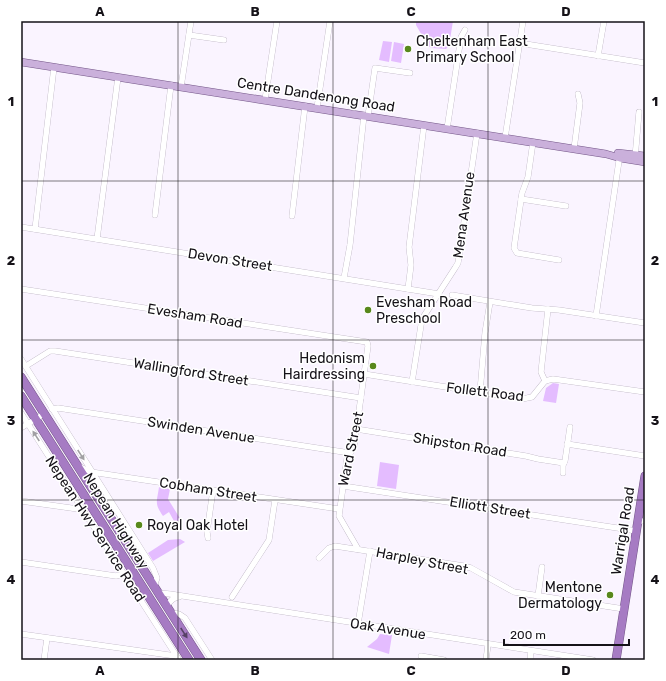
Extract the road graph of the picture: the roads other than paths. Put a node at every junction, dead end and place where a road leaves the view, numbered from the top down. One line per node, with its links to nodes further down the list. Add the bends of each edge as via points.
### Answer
1 (190, 21): 7 (street)
2 (277, 21): 19 (street)
3 (330, 21): 21 (street)
4 (523, 21): 9 (street)
5 (604, 21): 10 (street)
6 (465, 30): 25 (street, via 461,37)
7 (189, 35): 8 (street); 17 (street)
8 (224, 40)
9 (519, 43): 10 (street); 27 (street)
10 (598, 56): 12 (street)
11 (21, 62): 13 (main road, Centre Dandenong Road)
12 (645, 63)
13 (54, 67): 15 (main road, Centre Dandenong Road); 39 (street)
14 (410, 74): 23 (street, via 375,68)
15 (118, 77): 16 (main road, Centre Dandenong Road); 40 (street)
16 (171, 85): 17 (main road, Centre Dandenong Road); 36 (street)
17 (181, 87): 19 (main road, Centre Dandenong Road)
18 (578, 94): 29 (street, via 580,103)
19 (265, 100): 20 (main road, Centre Dandenong Road)
20 (305, 106): 21 (main road, Centre Dandenong Road); 37 (street)
21 (317, 108): 23 (main road, Centre Dandenong Road)
22 (639, 112): 32 (street)
23 (366, 116): 24 (main road, Centre Dandenong Road); 42 (street)
24 (424, 125): 25 (main road, Centre Dandenong Road); 44 (street, via 409,247 411,265)
25 (447, 129): 26 (main road, Centre Dandenong Road)
26 (477, 133): 27 (main road, Centre Dandenong Road); 45 (street, Mena Avenue, via 458,263)
27 (505, 138): 28 (main road, Centre Dandenong Road)
28 (533, 142): 29 (main road, Centre Dandenong Road); 34 (street, via 528,178)
29 (574, 149): 30 (main road, Centre Dandenong Road)
30 (620, 155): 32 (main road, Centre Dandenong Road); 49 (street)
31 (645, 156): 32 (main road, Centre Dandenong Road)
32 (635, 157): 33 (main road, Centre Dandenong Road)
33 (645, 162)
34 (521, 199): 35 (street); 41 (street, via 515,251)
35 (566, 206)
36 (155, 215)
37 (292, 216)
38 (21, 227): 39 (street, Devon Street)
39 (35, 229): 40 (street, Devon Street)
40 (97, 239): 42 (street, Devon Street)
41 (559, 260)
42 (344, 278): 44 (street, Devon Street)
43 (21, 289): 51 (street, Evesham Road)
44 (408, 289): 45 (street, Devon Street)
45 (439, 294): 57 (street, Mena Avenue, via 420,324)
46 (452, 295): 47 (street)
47 (490, 302): 48 (street); 59 (street)
48 (548, 309): 49 (street); 56 (street, via 541,372)
49 (596, 316): 50 (street)
50 (645, 323)
51 (368, 344): 54 (street, Ward Street)
52 (21, 359): 53 (street, Nepean Hwy Service Road)
53 (26, 366): 62 (street, Wallingford Street, via 50,351 55,351); 63 (street, Nepean Hwy Service Road)
54 (364, 374): 57 (street, Follett Road); 62 (street, Ward Street)
55 (21, 377): 58 (highway, Nepean Highway)
56 (545, 381): 59 (street, Follett Road, via 536,394 528,398); 60 (street, via 557,379)
57 (412, 382): 59 (street, Follett Road)
58 (30, 391): 63 (street, Nepean Hwy Service Road); 66 (highway, Nepean Highway)
59 (480, 392)
60 (645, 392)
61 (21, 396): 67 (highway, Nepean Highway)
62 (361, 398): 72 (street, Ward Street)
63 (48, 402): 64 (street, Nepean Hwy Service Road)
64 (53, 410): 71 (street, Nepean Hwy Service Road); 74 (street, Swinden Avenue, via 58,408); 78 (street, Nepean Hwy Service Road, one-way to 78)
65 (21, 413): 68 (street, Nepean Hwy Service Road)
66 (44, 414): 67 (street); 71 (highway, Nepean Highway)
67 (36, 419): 68 (street); 97 (highway, Nepean Highway)
68 (28, 424): 70 (street); 85 (street, Nepean Hwy Service Road, one-way to 68)
69 (570, 427): 73 (street)
70 (21, 428)
71 (54, 430): 77 (highway, Nepean Highway)
72 (356, 430): 74 (street, Ward Street, via 354,447); 76 (street, Shipston Road)
73 (567, 444): 75 (street); 76 (street)
74 (350, 452): 81 (street, Ward Street)
75 (645, 456)
76 (564, 463): 79 (street)
77 (78, 466): 78 (street, Cobham Street); 96 (highway, Nepean Highway)
78 (91, 472): 82 (street, Cobham Street); 98 (street, Nepean Hwy Service Road, via 153,568)
79 (563, 474)
80 (645, 476): 87 (highway, Warrigal Road)
81 (343, 486): 86 (street, Ward Street); 88 (street, Elliott Street)
82 (213, 490): 83 (street, Cobham Street); 89 (street)
83 (275, 500): 86 (street, Cobham Street); 101 (street, via 269,540)
84 (21, 501): 85 (street)
85 (82, 509): 95 (street, Nepean Hwy Service Road)
86 (339, 510): 90 (street, Ward Street, via 339,517)
87 (642, 521): 88 (highway, Warrigal Road)
88 (637, 531): 102 (highway, Warrigal Road)
89 (208, 538)
90 (358, 549): 91 (street, Harpley Street); 92 (street, Harpley Street, via 333,546)
91 (370, 551): 99 (street, Harpley Street, via 467,566 511,592); 104 (street)
92 (319, 558)
93 (21, 562): 95 (street, via 116,576)
94 (542, 567): 99 (street)
95 (124, 574): 109 (street, Nepean Hwy Service Road)
96 (148, 577): 97 (highway); 98 (highway, Nepean Highway)
97 (139, 583): 106 (highway, Nepean Highway)
98 (156, 588): 100 (street, Oak Avenue); 103 (highway, Nepean Highway)
99 (538, 596): 102 (street, Harpley Street)
100 (184, 597): 103 (street, via 172,600); 104 (street, Oak Avenue)
101 (232, 597)
102 (624, 609): 122 (highway, Warrigal Road)
103 (169, 610): 116 (highway, Nepean Highway, one-way to 116); 117 (street, via 185,618)
104 (358, 624): 108 (street, Oak Avenue)
105 (21, 634): 107 (street)
106 (172, 634): 109 (street); 115 (highway, Nepean Highway)
107 (47, 638): 111 (street); 114 (street)
108 (488, 644): 110 (street, Oak Avenue); 119 (street)
109 (170, 647): 111 (street, via 170,652); 113 (street, Nepean Hwy Service Road)
110 (531, 651): 120 (street); 121 (street, Oak Avenue)
111 (164, 655): 113 (street)
112 (421, 656): 118 (street)
113 (178, 658)
114 (44, 660)
115 (189, 660)
116 (201, 660)
117 (212, 660)
118 (444, 660)
119 (486, 660)
120 (530, 660)
121 (593, 660)
122 (616, 660)

